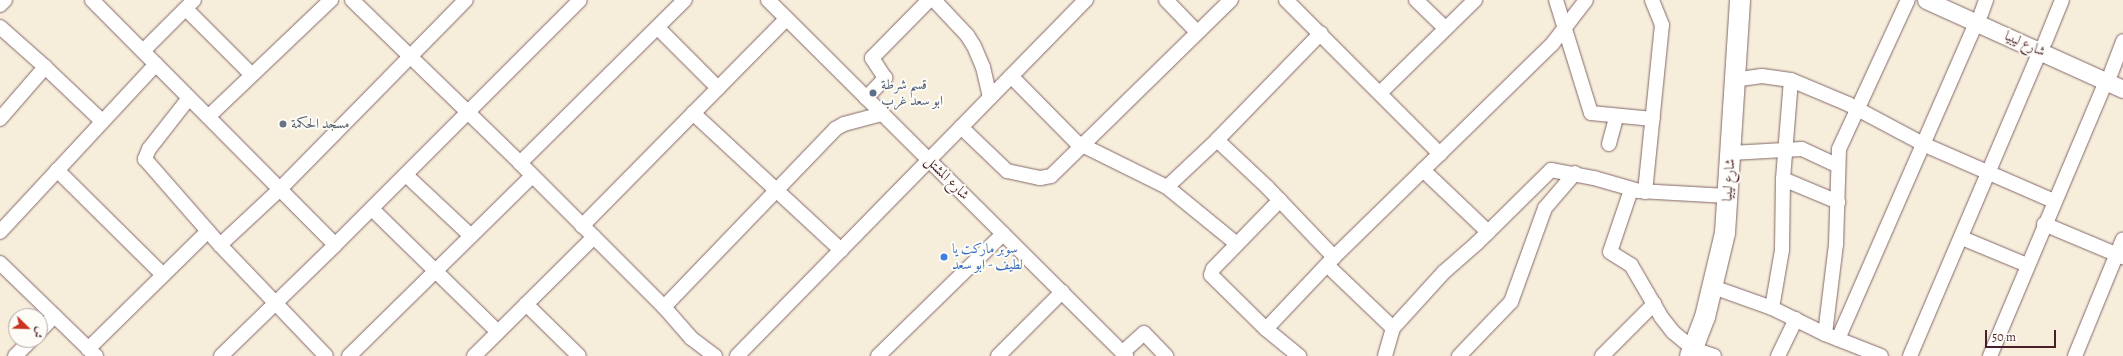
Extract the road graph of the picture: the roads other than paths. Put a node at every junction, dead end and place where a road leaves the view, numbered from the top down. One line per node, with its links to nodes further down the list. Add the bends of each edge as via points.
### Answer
1 (5, 0): 26 (street)
2 (92, 0): 37 (street)
3 (331, 0): 41 (street)
4 (352, 0): 38 (street)
5 (466, 0): 38 (street)
6 (580, 0): 53 (street)
7 (685, 0): 30 (street)
8 (768, 0): 28 (street, شارع المشتل)
9 (929, 0): 51 (street, via 872,58 885,78)
10 (934, 0): 49 (street, via 974,46 983,67)
11 (1086, 0): 42 (street)
12 (1166, 0): 33 (street)
13 (1231, 0): 33 (street)
14 (1416, 0): 31 (street)
15 (1475, 0): 31 (street)
16 (1556, 0): 32 (street)
17 (1586, 0): 32 (street)
18 (1652, 0): 59 (street, via 1662,25)
19 (1740, 0): 44 (highway, شارع ليبيا)
20 (1908, 0): 52 (street)
21 (1926, 0): 27 (main road, شارع ليبيا)
22 (1951, 0): 27 (main road, شارع ليبيا)
23 (2062, 0): 36 (street)
24 (1289, 1): 34 (street)
25 (190, 4): 37 (street); 41 (street)
26 (0, 5)
27 (1981, 12): 36 (main road, شارع ليبيا); 64 (street)
28 (786, 19): 46 (street); 51 (street, شارع المشتل)
29 (0, 27): 40 (street)
30 (658, 28): 46 (street); 70 (street)
31 (1445, 28): 48 (street)
32 (1564, 30): 57 (street, via 1590,112); 68 (street)
33 (1197, 32): 65 (street)
34 (1321, 33): 48 (street); 62 (street)
35 (2123, 41): 43 (street)
36 (2043, 47): 43 (main road, شارع ليبيا); 75 (street)
37 (143, 51): 39 (street)
38 (411, 58): 53 (street); 80 (street)
39 (156, 64): 50 (street); 60 (street)
40 (45, 67): 58 (street); 60 (street)
41 (252, 74): 56 (street)
42 (1011, 76): 49 (street); 65 (street)
43 (2113, 77): 47 (main road, شارع ليبيا); 86 (street)
44 (1733, 80): 45 (street, via 1762,76); 67 (highway, شارع ليبيا)
45 (1791, 80): 52 (street); 66 (street)
46 (718, 88): 54 (street)
47 (2123, 89)
48 (1380, 93): 68 (street)
49 (990, 97): 61 (street)
50 (189, 98): 56 (street); 91 (street, via 149,149 145,159)
51 (866, 98): 55 (street, شارع المشتل)
52 (1859, 110): 64 (street); 71 (street, via 1841,144)
53 (468, 112): 70 (street); 76 (street)
54 (693, 113): 81 (street); 90 (street)
55 (882, 114): 69 (street, شارع المشتل); 81 (street, via 844,124 835,129)
56 (208, 117): 80 (street)
57 (1616, 117): 59 (street); 63 (street)
58 (0, 119)
59 (1653, 119): 83 (street)
60 (102, 121): 72 (street)
61 (961, 128): 65 (street, via 1007,171 1040,178 1051,176); 69 (street)
62 (1217, 140): 79 (street); 85 (street)
63 (1609, 144)
64 (1925, 145): 75 (street); 122 (street)
65 (1083, 146): 79 (street)
66 (1785, 149): 67 (street); 71 (street, via 1807,150); 78 (street)
67 (1731, 153): 84 (highway, شارع ليبيا)
68 (1440, 154): 73 (street)
69 (929, 161): 94 (street, شارع المشتل); 102 (street)
70 (520, 163): 77 (street)
71 (1838, 166): 87 (street)
72 (57, 170): 92 (street); 108 (street)
73 (1423, 170): 93 (street); 104 (street)
74 (1575, 173): 82 (street); 93 (street, via 1555,169 1547,172); 141 (street, via 1545,208 1511,302)
75 (1988, 173): 86 (street); 97 (street)
76 (406, 175): 88 (street); 95 (street)
77 (532, 176): 90 (street); 95 (street)
78 (1783, 179): 87 (street); 115 (street, via 1782,250)
79 (1166, 187): 99 (street)
80 (280, 189): 100 (street); 101 (street)
81 (776, 190): 102 (street); 114 (street)
82 (1631, 190): 83 (street); 113 (street, via 1609,251 1631,265)
83 (1646, 192): 84 (street)
84 (1728, 196): 109 (highway, شارع ليبيا, via 1722,249)
85 (1280, 200): 99 (street); 104 (street)
86 (2054, 201): 89 (street)
87 (1838, 202): 122 (street)
88 (372, 208): 101 (street); 107 (street)
89 (2044, 224): 103 (street); 105 (street)
90 (582, 226): 96 (street)
91 (208, 231): 100 (street); 108 (street)
92 (0, 232)
93 (1488, 232): 119 (street, via 1444,272)
94 (1003, 234): 110 (street, شارع المشتل); 136 (street)
95 (471, 236): 107 (street)
96 (594, 237): 112 (street); 114 (street)
97 (1962, 238): 105 (street); 146 (street)
98 (2123, 238): 103 (street)
99 (1237, 244): 120 (street, via 1213,269 1212,278)
100 (220, 245): 111 (street)
101 (336, 245): 111 (street)
102 (841, 250): 135 (street)
103 (2120, 256): 148 (street)
104 (1330, 261): 119 (street); 120 (street)
105 (2027, 265): 147 (street)
106 (1, 266): 116 (street)
107 (436, 271): 121 (street); 131 (street)
108 (163, 275): 126 (street)
109 (1713, 287): 115 (street); 124 (highway, شارع ليبيا)
110 (1062, 292): 127 (street, شارع المشتل); 137 (street)
111 (276, 304): 129 (street); 130 (street)
112 (526, 304): 121 (street); 133 (street)
113 (1654, 304): 124 (street, via 1667,326); 142 (street)
114 (664, 307): 134 (street, via 691,338)
115 (1772, 308): 117 (street)
116 (54, 316): 118 (street); 126 (street)
117 (1796, 320): 122 (street); 144 (street)
118 (48, 322)
119 (1393, 328): 140 (street)
120 (1266, 329): 139 (street)
121 (498, 332): 132 (street)
122 (1832, 337): 125 (street)
123 (23, 348): 128 (street)
124 (1691, 352): 143 (street)
125 (1860, 352): 145 (street)
126 (92, 353)
127 (1124, 354): 138 (street, via 1144,333)
128 (15, 356)
129 (221, 356)
130 (326, 356)
131 (350, 356)
132 (474, 356)
133 (579, 356)
134 (715, 356)
135 (737, 356)
136 (878, 356)
137 (999, 356)
138 (1166, 356)
139 (1299, 356)
140 (1385, 356)
141 (1459, 356)
142 (1602, 356)
143 (1714, 356)
144 (1778, 356)
145 (1881, 356)
146 (1910, 356)
147 (1990, 356)
148 (2075, 356)

